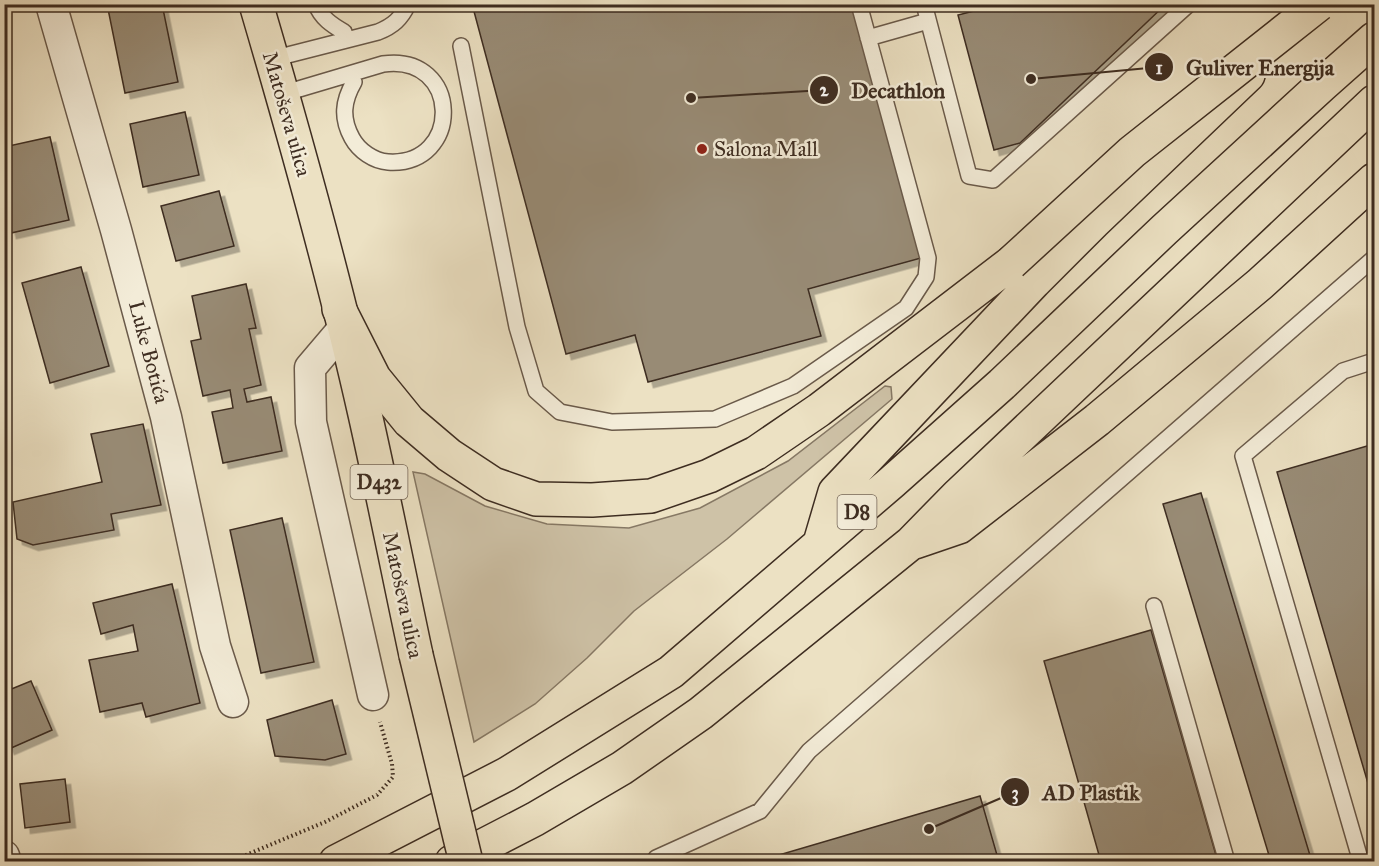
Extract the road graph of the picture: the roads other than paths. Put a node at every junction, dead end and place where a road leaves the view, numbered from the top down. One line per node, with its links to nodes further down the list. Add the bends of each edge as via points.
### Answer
1 (51, 4): 27 (street, Luke Botića, via 166,417 215,646)
2 (256, 4): 15 (main road, Matoševa ulica / D432)
3 (316, 4): 11 (lane, via 331,25)
4 (408, 4): 15 (lane, via 393,26)
5 (859, 4): 12 (lane)
6 (924, 4): 10 (lane)
7 (1190, 4): 10 (lane, via 993,180 969,176)
8 (1306, 4): 23 (main road, via 1243,81 1079,237 835,492)
9 (1319, 4): 21 (main road, bridge, via 1132,152 1011,263 819,410 756,453 709,476 651,496 536,499 493,484 408,422 374,378)
10 (928, 21): 12 (lane)
11 (344, 32)
12 (868, 38): 14 (lane, via 928,258 926,278 906,308 793,386 715,418 612,422 560,412 536,391 518,327)
13 (1374, 39): 23 (main road, D8, via 1002,384)
14 (461, 46)
15 (272, 59): 17 (main road, Matoševa ulica / D432)
16 (354, 82): 17 (lane, via 344,112 355,145 385,162 403,162 431,146 440,133 443,102 438,87 414,66 399,62 383,64)
17 (282, 93): 21 (main road, Matoševa ulica / D432)
18 (1365, 110): 24 (main road)
19 (1374, 180): 24 (main road, via 1260,284 1088,427 959,527)
20 (1374, 258): 33 (lane, via 809,751 760,811)
21 (341, 318): 26 (street, via 310,368 311,422); 32 (main road, Matoševa ulica / D432, bridge)
22 (1374, 362): 35 (lane, via 1344,370 1243,456)
23 (820, 543): 30 (main road, D8, via 671,672 507,774)
24 (911, 543): 31 (main road, via 701,713 632,761 535,819)
25 (1154, 606): 34 (lane)
26 (373, 695)
27 (233, 702)
28 (4, 856): 29 (street)
29 (6, 861)
30 (336, 861)
31 (452, 861)
32 (466, 861)
33 (654, 861)
34 (1227, 861)
35 (1361, 861)

